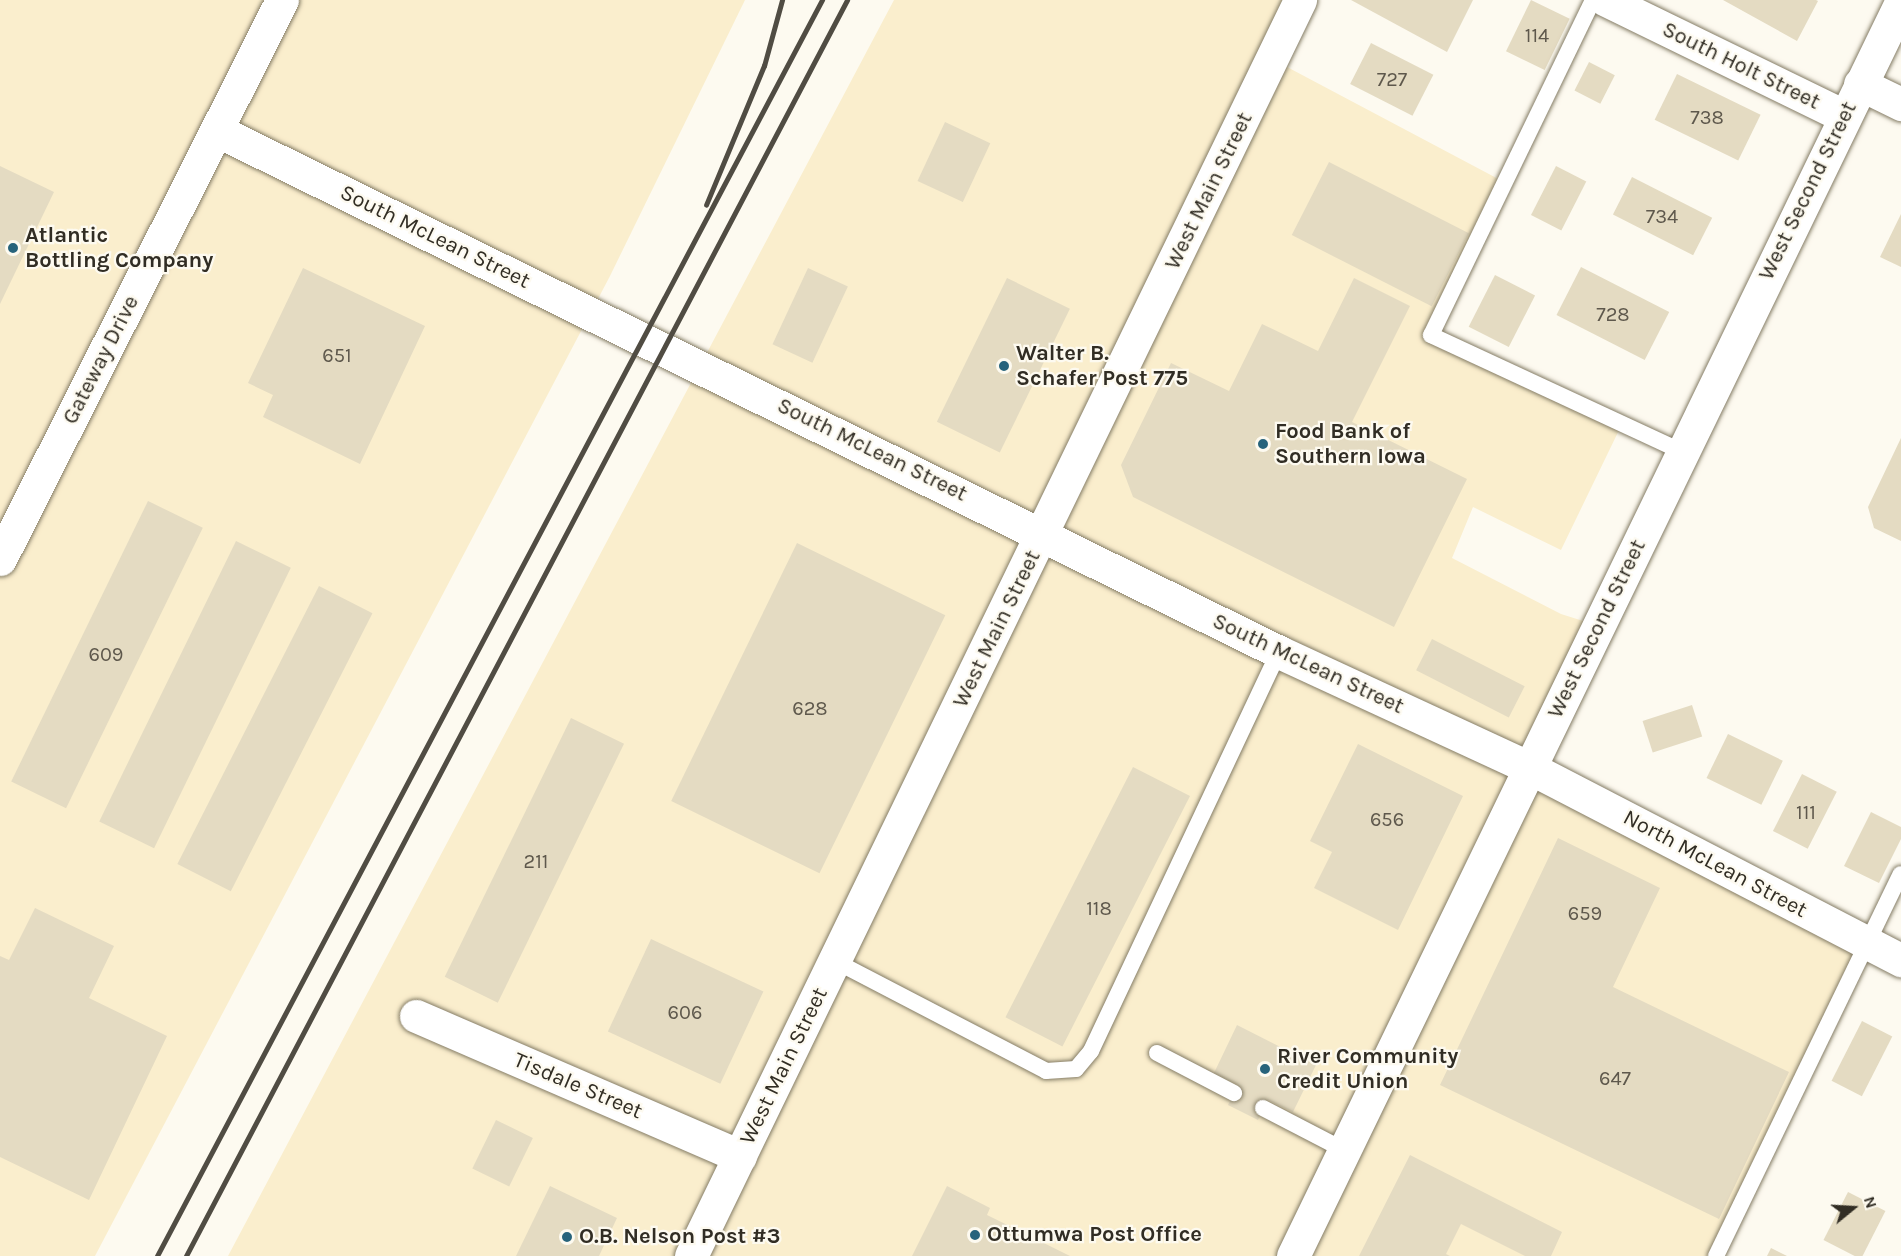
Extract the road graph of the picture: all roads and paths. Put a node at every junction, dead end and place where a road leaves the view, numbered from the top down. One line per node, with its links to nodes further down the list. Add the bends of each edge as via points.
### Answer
1 (282, 0): 9 (street, Gateway Drive)
2 (1300, 0): 11 (street, West Main Street)
3 (1593, 0): 10 (lane, via 1431,336)
4 (1606, 0): 8 (street, South Holt Street)
5 (1901, 2): 6 (street, West Second Street)
6 (1860, 84): 7 (street); 8 (street, West Second Street)
7 (1901, 104)
8 (1844, 116): 10 (street, West Second Street)
9 (216, 130): 11 (street, South McLean Street); 12 (street, Gateway Drive)
10 (1683, 453): 14 (street, West Second Street)
11 (1044, 534): 13 (street, South McLean Street); 18 (street, West Main Street)
12 (0, 559)
13 (1279, 652): 14 (street, South McLean Street); 18 (lane, via 1091,1051 1076,1069 1046,1071)
14 (1530, 768): 16 (street, North McLean Street); 23 (street, West Second Street)
15 (1901, 874): 16 (lane)
16 (1867, 944): 17 (street, North McLean Street); 27 (lane)
17 (1901, 960)
18 (835, 961): 24 (street, West Main Street)
19 (416, 1016): 24 (street, Tisdale Street)
20 (1157, 1053): 21 (lane)
21 (1234, 1094)
22 (1263, 1108): 23 (lane)
23 (1344, 1150): 26 (street, West Second Street)
24 (740, 1156): 25 (street, West Main Street)
25 (691, 1256)
26 (1293, 1256)
27 (1716, 1256)

